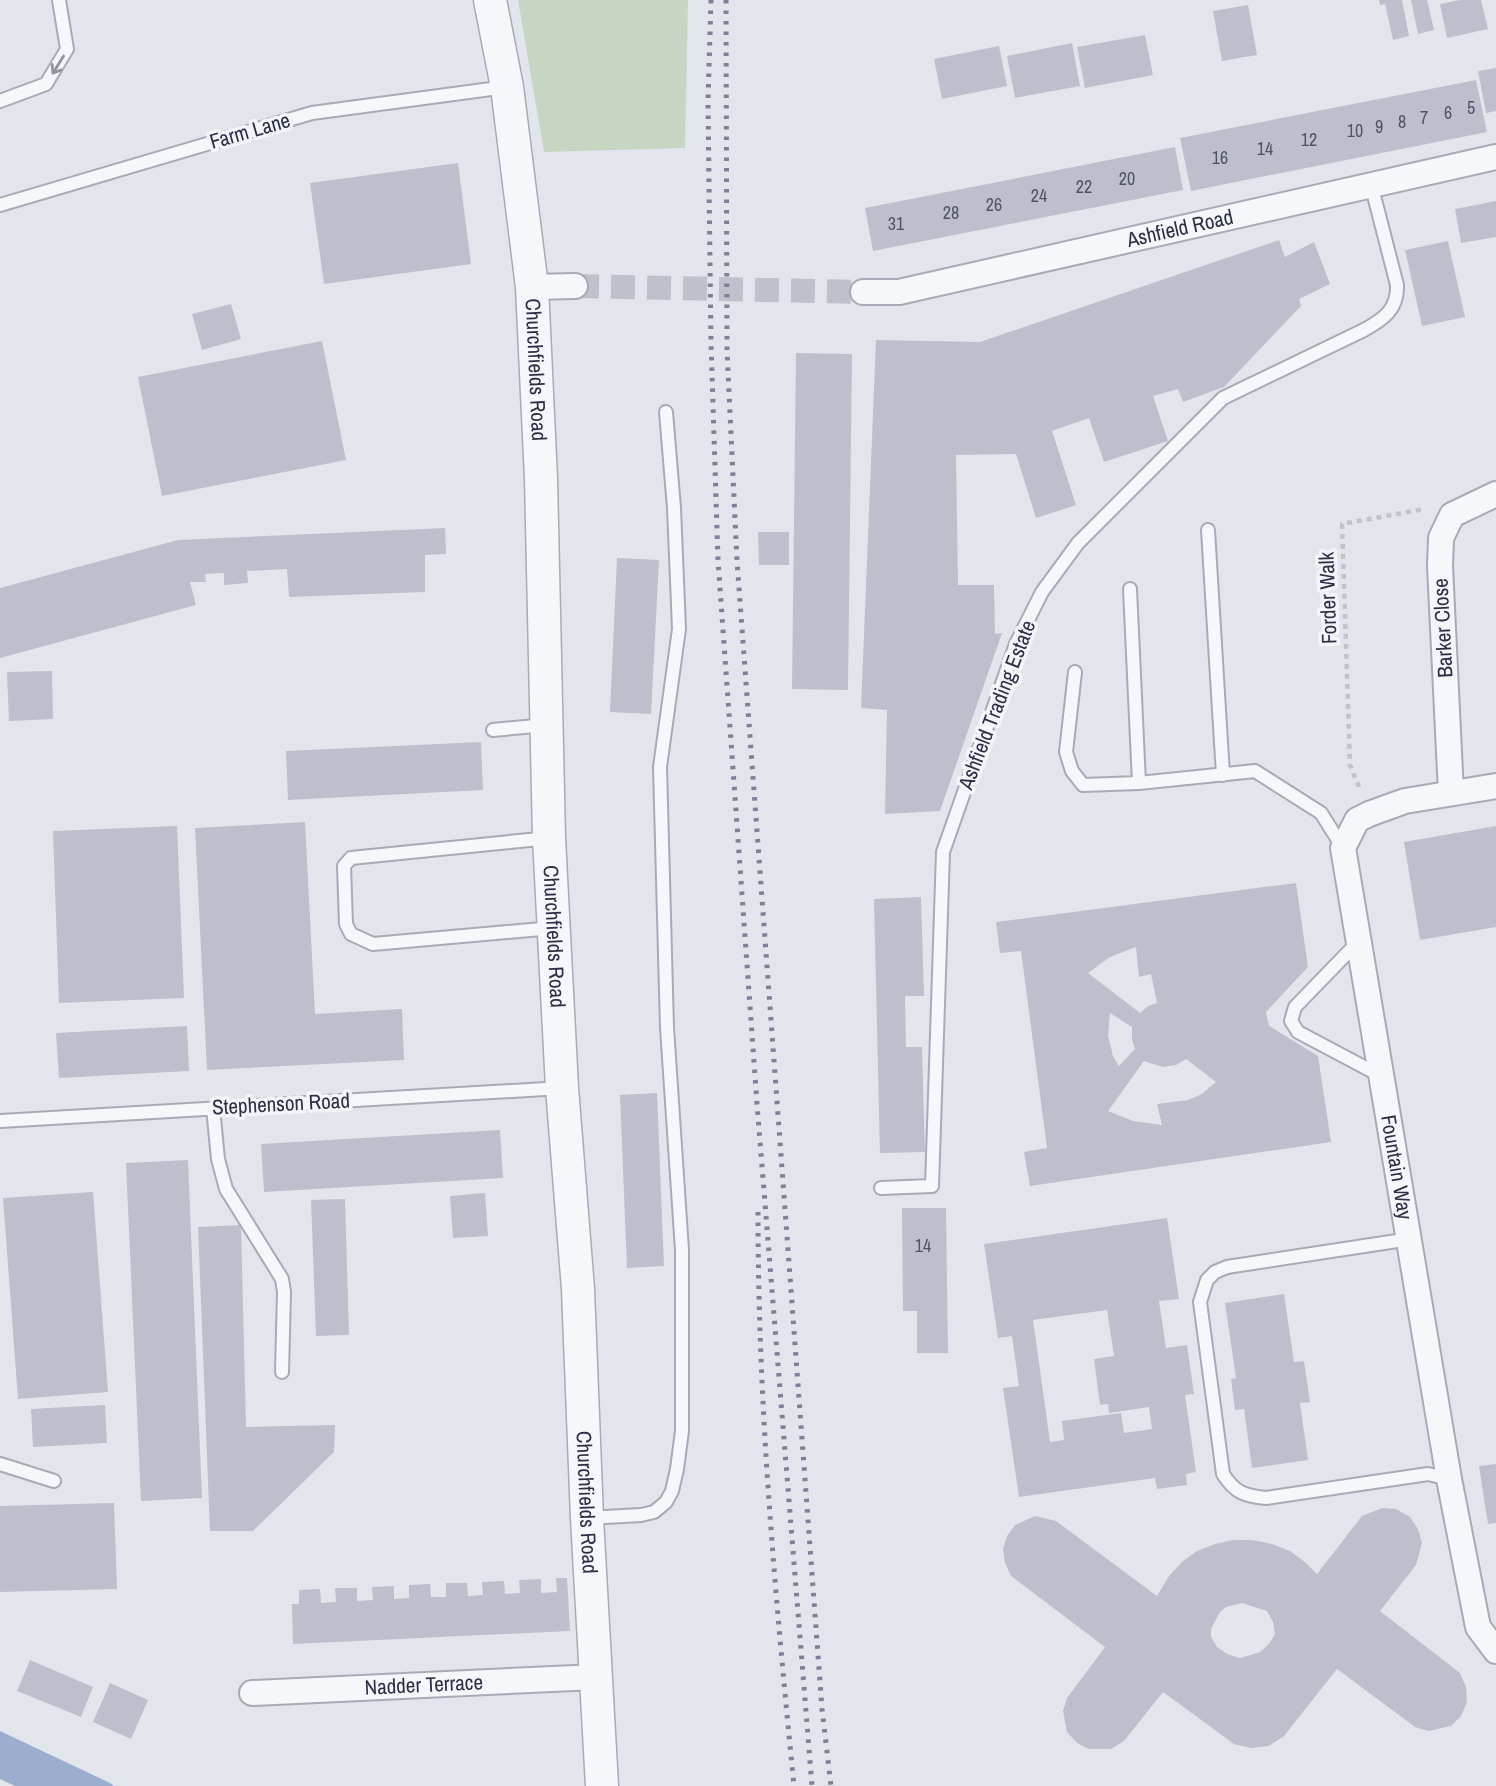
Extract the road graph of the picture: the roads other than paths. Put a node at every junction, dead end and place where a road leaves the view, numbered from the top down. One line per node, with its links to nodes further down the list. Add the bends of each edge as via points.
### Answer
1 (59, 0): 4 (lane, one-way to 4, via 68,49 46,84)
2 (490, 0): 3 (street, Churchfields Road)
3 (507, 87): 7 (lane, Farm Lane, via 312,113); 9 (street, Churchfields Road)
4 (0, 101)
5 (1496, 157): 6 (street, Ashfield Road)
6 (1371, 184): 10 (street, Ashfield Road, via 899,292); 30 (lane, Ashfield Trading Estate, via 1397,285 1392,309 1364,330 1223,398 1078,543 1026,623 943,852 932,1186)
7 (0, 205)
8 (575, 286): 9 (street)
9 (532, 287): 16 (street, Churchfields Road)
10 (863, 292)
11 (666, 412): 36 (lane, via 679,629 660,767 667,1028 682,1250 682,1431 666,1502 641,1515)
12 (1496, 494): 21 (street, Barker Close, via 1452,515 1441,538)
13 (1208, 530): 18 (lane)
14 (1130, 589): 19 (lane)
15 (1076, 672): 19 (lane, via 1066,752 1072,771 1083,785)
16 (547, 725): 17 (lane); 22 (street, Churchfields Road)
17 (493, 730)
18 (1223, 775): 19 (lane); 23 (lane, via 1255,771 1285,789 1321,813)
19 (1139, 783)
20 (1496, 786): 21 (street)
21 (1451, 793): 23 (street, via 1405,802 1357,820)
22 (550, 838): 24 (street, Churchfields Road); 24 (lane, via 351,858 344,866 346,925 351,934 373,944)
23 (1343, 848): 25 (street, Fountain Way)
24 (554, 928): 27 (street, Churchfields Road)
25 (1359, 941): 26 (street, Fountain Way); 26 (lane, via 1295,1007 1291,1021 1298,1032)
26 (1382, 1077): 31 (street, Fountain Way)
27 (562, 1088): 28 (lane, Stephenson Road); 36 (street, Churchfields Road, via 578,1289)
28 (213, 1108): 29 (lane, Stephenson Road); 32 (lane, via 226,1189 282,1279)
29 (0, 1121)
30 (881, 1188)
31 (1409, 1239): 34 (street, Fountain Way); 34 (lane, via 1227,1268 1207,1280 1200,1310 1223,1475 1237,1492 1266,1498 1428,1474)
32 (282, 1372)
33 (0, 1464): 35 (lane)
34 (1449, 1479): 37 (street, Fountain Way, via 1478,1628)
35 (54, 1481)
36 (587, 1518): 38 (street, Churchfields Road)
37 (1496, 1651)
38 (596, 1677): 39 (street, Nadder Terrace); 40 (street, Churchfields Road)
39 (252, 1693)
40 (602, 1786)

